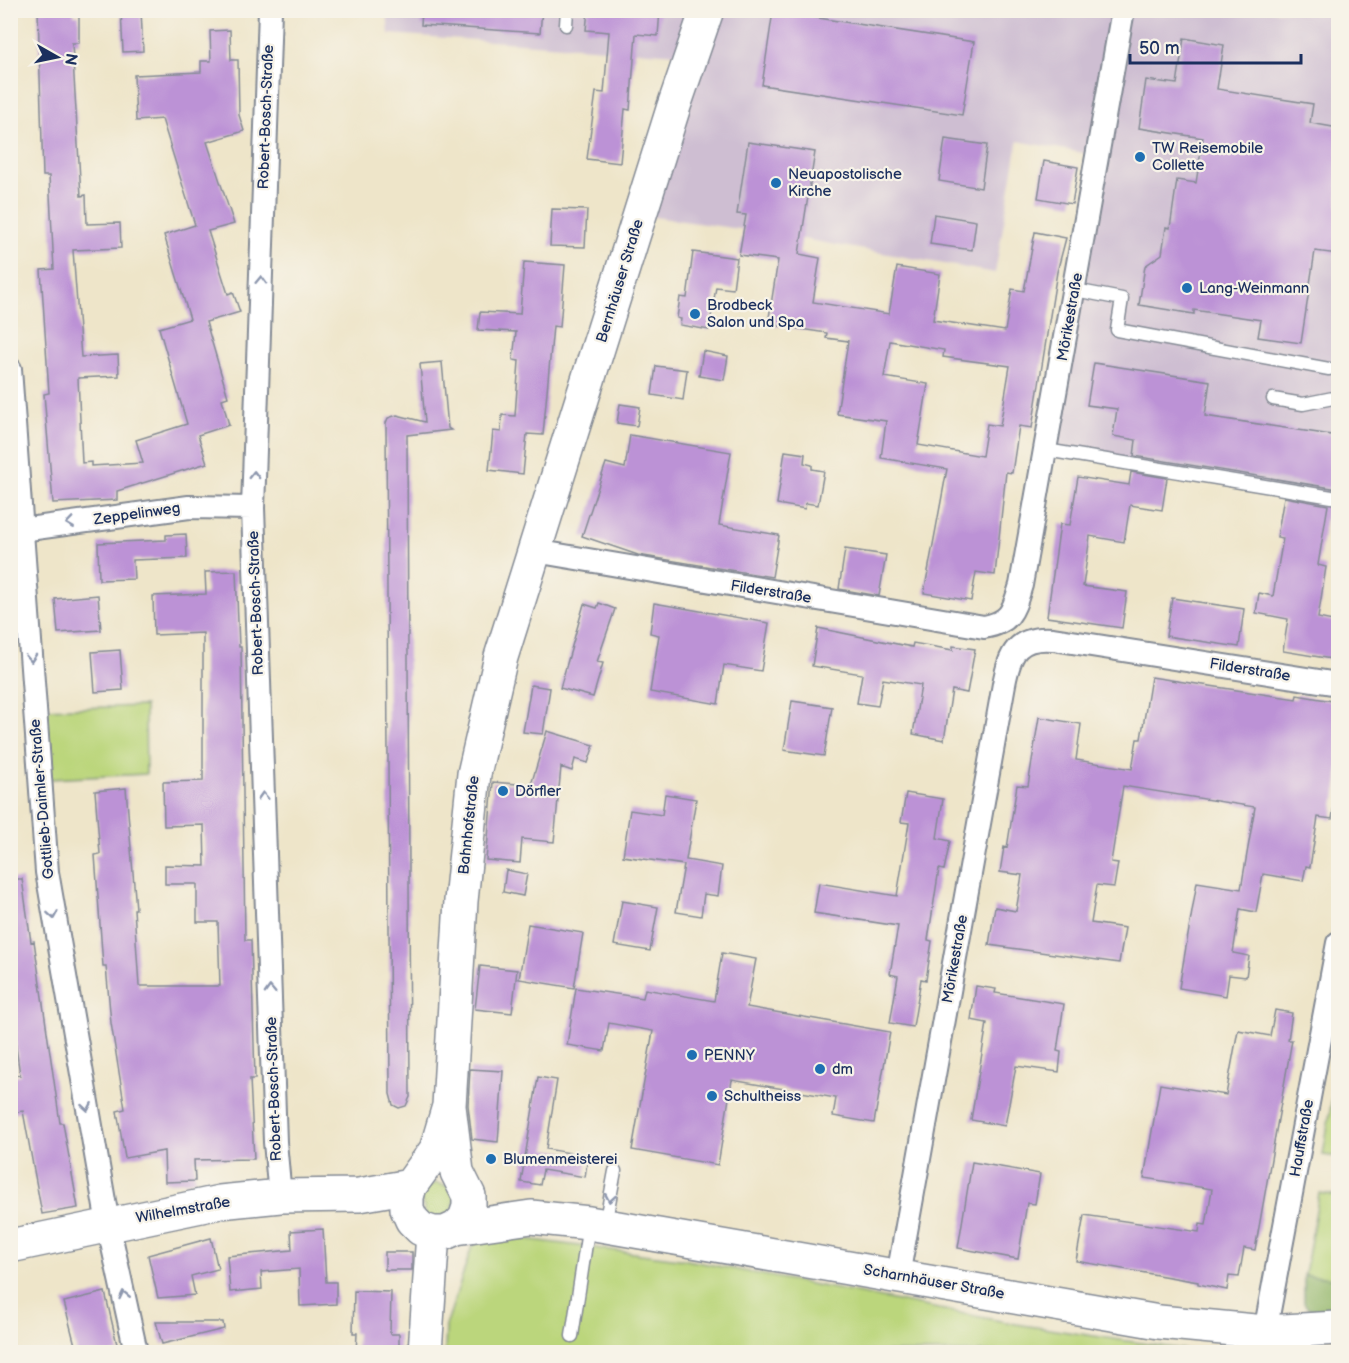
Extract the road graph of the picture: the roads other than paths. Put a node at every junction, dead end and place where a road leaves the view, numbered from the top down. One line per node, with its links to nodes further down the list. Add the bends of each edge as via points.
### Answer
1 (270, 10): 13 (street, Robert-Bosch-Straße, one-way to 1)
2 (567, 10): 5 (lane)
3 (707, 10): 15 (street, Bernhäuser Straße)
4 (1123, 10): 6 (street, Mörikestraße)
5 (566, 25)
6 (1075, 290): 8 (lane, via 1122,299 1117,330); 11 (street, Mörikestraße)
7 (10, 369): 14 (street, Gottlieb-Daimler-Straße)
8 (1329, 369)
9 (1338, 397): 10 (lane, via 1303,404)
10 (1273, 399)
11 (1046, 450): 12 (lane); 16 (street, Mörikestraße, via 1021,585)
12 (1338, 498)
13 (253, 508): 14 (street, Zeppelinweg, one-way to 14, via 189,507); 23 (street, Robert-Bosch-Straße, one-way to 13)
14 (21, 530): 26 (street, Gottlieb-Daimler-Straße, one-way to 26, via 47,872)
15 (535, 551): 16 (street, Filderstraße, via 984,627); 20 (street, Bahnhofstraße, via 501,657 474,774 460,901)
16 (1006, 620)
17 (1020, 646): 18 (street, Filderstraße, via 1030,640 1053,639); 29 (street, Mörikestraße, via 1009,661)
18 (1338, 684)
19 (1338, 943): 31 (street, Hauffstraße)
20 (448, 1106): 22 (street, Bahnhofstraße, via 455,1162); 24 (street, Bahnhofstraße)
21 (615, 1171): 27 (lane, one-way to 27)
22 (462, 1182): 24 (street, via 449,1172 438,1170); 24 (street, Bahnhofstraße, via 469,1196 465,1219); 25 (street, Scharnhäuser Straße, via 477,1193)
23 (280, 1196): 24 (street, Wilhelmstraße, via 359,1195); 26 (street, Wilhelmstraße, via 220,1202)
24 (425, 1208): 25 (street, Scharnhäuser Straße); 34 (street, Bahnhofstraße)
25 (531, 1217): 27 (street, Scharnhäuser Straße)
26 (108, 1224): 28 (street, Wilhelmstraße); 33 (street, Gottlieb-Daimler-Straße, one-way to 26)
27 (597, 1224): 29 (street, Scharnhäuser Straße); 32 (lane)
28 (10, 1246)
29 (898, 1276): 31 (street, Scharnhäuser Straße, via 1159,1322)
30 (1338, 1328): 31 (street, Scharnhäuser Straße)
31 (1266, 1332)
32 (572, 1336)
33 (136, 1353)
34 (425, 1353)

